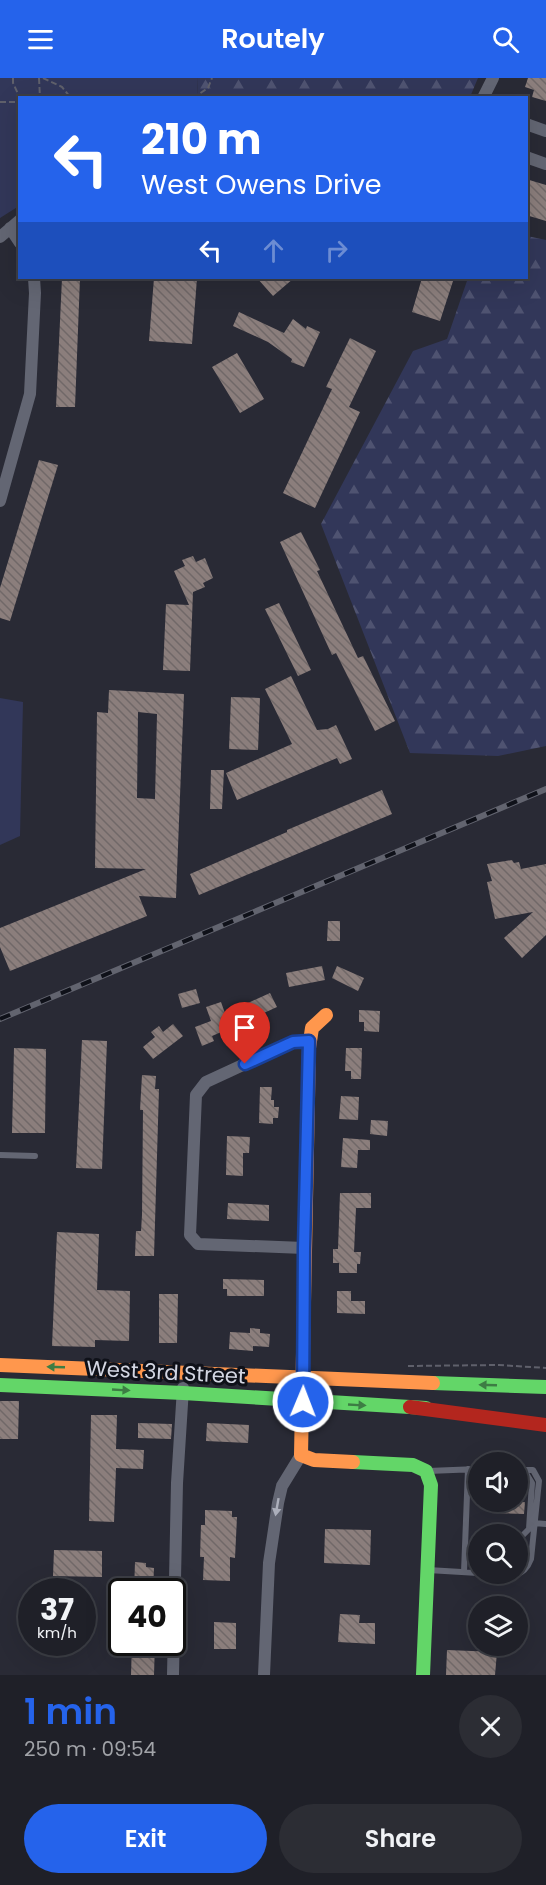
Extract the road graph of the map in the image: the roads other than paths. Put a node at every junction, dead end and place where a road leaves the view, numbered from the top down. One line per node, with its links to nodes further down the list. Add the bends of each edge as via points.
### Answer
1 (493, 78): 2 (street)
2 (484, 96)
3 (528, 125): 4 (street)
4 (546, 131)
5 (528, 158): 6 (street)
6 (546, 164)
7 (15, 224): 8 (street)
8 (0, 237)
9 (34, 279): 10 (street, via 30,394)
10 (0, 501)
11 (326, 1015): 12 (main road, via 312,1028)
12 (309, 1041): 15 (main road); 15 (street, via 293,1042 206,1082 196,1095 190,1235 198,1244)
13 (0, 1155): 14 (lane)
14 (35, 1156)
15 (304, 1248): 18 (main road)
16 (0, 1365): 17 (main road, West 3rd Street, one-way to 16)
17 (184, 1373): 18 (main road, West 3rd Street); 21 (street)
18 (303, 1379): 20 (main road, West 3rd Street, one-way to 18); 22 (main road)
19 (0, 1385): 21 (main road, West 3rd Street, one-way to 21)
20 (546, 1387)
21 (183, 1393): 22 (main road, West 3rd Street); 40 (street)
22 (303, 1402): 23 (main road, West 3rd Street, one-way to 23); 26 (main road)
23 (410, 1407): 24 (main road, West 3rd Street); 25 (main road)
24 (546, 1414)
25 (546, 1425)
26 (301, 1455): 29 (main road, via 314,1460 413,1465); 41 (street, one-way to 41, via 282,1486 278,1503 269,1563)
27 (468, 1469): 29 (lane); 38 (lane)
28 (528, 1470): 30 (lane)
29 (426, 1471): 37 (main road, via 431,1485)
30 (536, 1473): 31 (lane); 33 (lane, via 539,1481)
31 (546, 1473)
32 (528, 1479): 33 (lane, via 532,1484)
33 (532, 1523): 34 (lane); 35 (lane); 36 (lane)
34 (546, 1524)
35 (528, 1530)
36 (528, 1568)
37 (427, 1570): 38 (lane); 42 (main road)
38 (464, 1572): 39 (lane)
39 (468, 1572)
40 (173, 1675)
41 (264, 1675)
42 (423, 1675)

